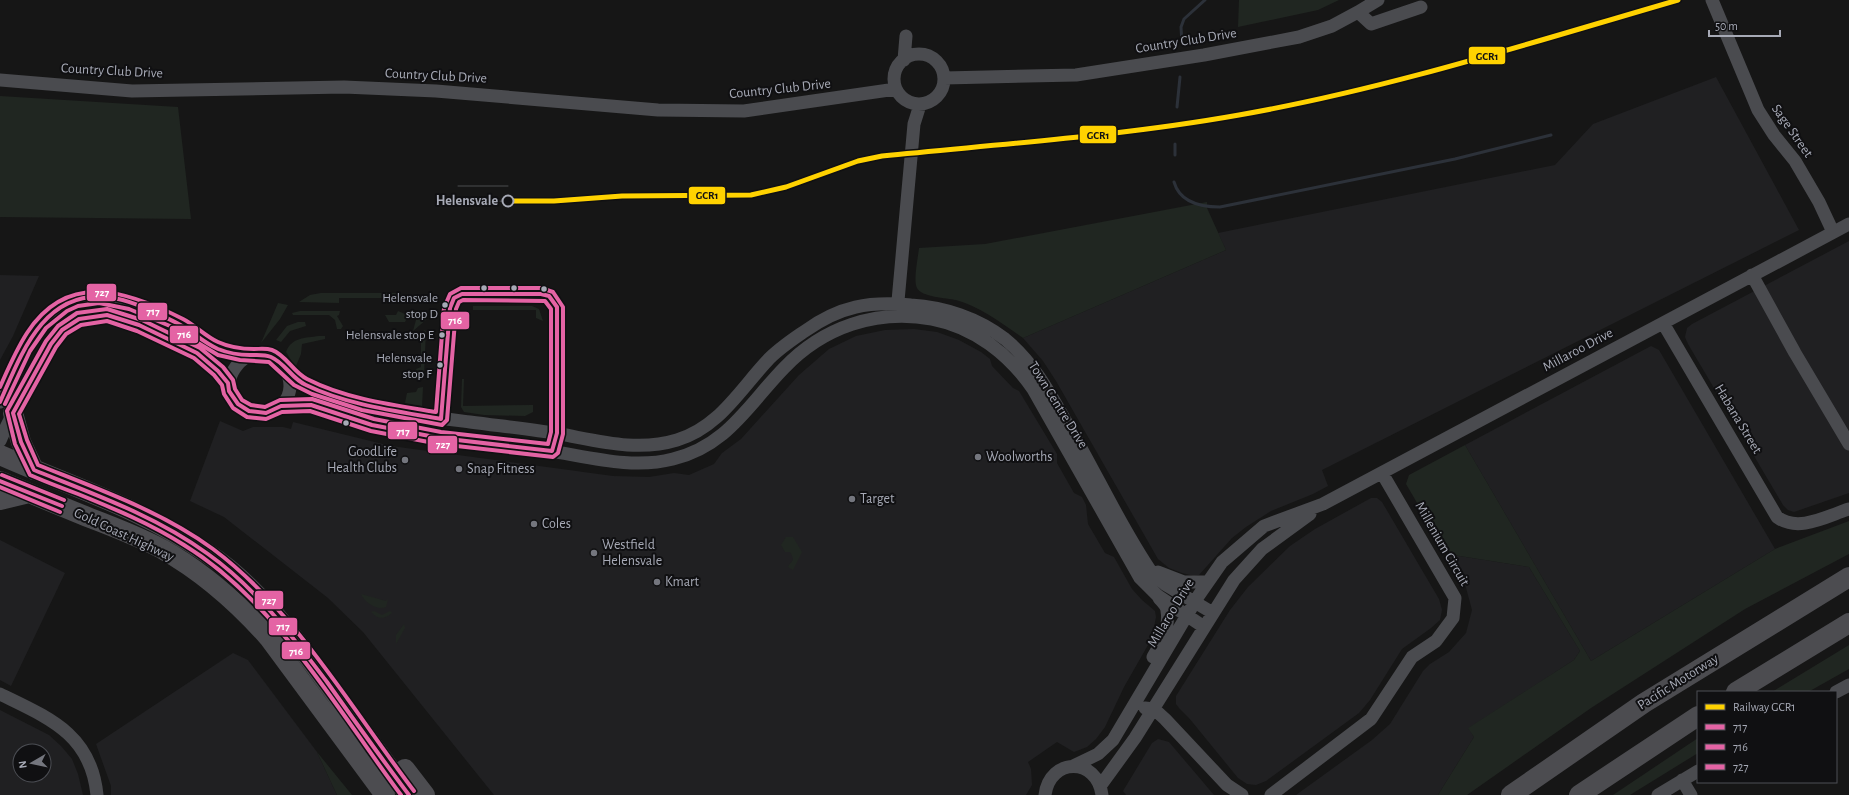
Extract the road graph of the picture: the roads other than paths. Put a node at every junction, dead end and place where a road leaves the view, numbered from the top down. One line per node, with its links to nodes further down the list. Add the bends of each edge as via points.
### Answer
1 (1378, 0): 4 (street, Country Club Drive)
2 (1712, 0): 12 (street, Sage Street, via 1758,110 1795,161)
3 (1421, 7): 4 (street, via 1371,24)
4 (1358, 12): 6 (street, Country Club Drive, via 1332,26 1299,37 1204,55 1076,74)
5 (894, 74): 6 (street, Country Club Drive, via 901,62 910,57 926,55 936,60); 8 (street); 9 (street, Country Club Drive)
6 (944, 78): 10 (street, via 942,89 934,99)
7 (0, 80): 9 (street, Country Club Drive, via 132,91 344,87 436,91 658,110 744,111)
8 (896, 89): 9 (street, Country Club Drive); 10 (street, via 902,98)
9 (868, 94)
10 (914, 103): 14 (street)
11 (1849, 224): 12 (street, Millaroo Drive)
12 (1833, 232): 13 (street, Millaroo Drive)
13 (1752, 275): 15 (street, Millaroo Drive); 24 (street)
14 (897, 310): 21 (street, Town Centre Drive, via 864,304 841,311 815,324 777,351 722,414 691,435 663,444 620,445 557,433); 22 (street, Town Centre Drive, via 827,334 791,361 727,431 706,446 683,456 660,462 637,463); 30 (street, Town Centre Drive, via 933,307 961,315 989,328 1012,346 1047,389); 34 (street, Town Centre Drive, via 962,328 983,340 1015,366 1033,389)
15 (1663, 323): 27 (street, Millaroo Drive); 33 (street, Habana Street, via 1777,517 1792,525 1804,524)
16 (250, 355): 17 (street, via 272,357 282,364); 18 (street, via 236,365); 20 (street, via 217,348 182,326 119,298 82,299 62,306 34,331)
17 (287, 372): 19 (street, via 290,384 288,398); 21 (street, Town Centre Drive, via 298,381 317,390 368,405)
18 (228, 383): 19 (street, via 234,399 249,412 266,413); 20 (street, via 197,353 167,337 118,317 86,316 72,323 56,338)
19 (281, 406): 22 (street, Town Centre Drive, via 311,405 372,425)
20 (7, 408): 23 (street); 26 (highway)
21 (441, 419): 22 (street)
22 (440, 438)
23 (0, 441)
24 (1849, 444)
25 (0, 455): 26 (highway, Gold Coast Highway)
26 (34, 470): 51 (highway, Gold Coast Highway, via 160,523 229,570 282,623)
27 (1382, 473): 32 (street, Millaroo Drive); 64 (street, Millenium Circuit, via 1455,598 1453,618 1436,641 1412,657 1371,719)
28 (0, 481): 29 (highway, Gold Coast Highway)
29 (29, 493): 31 (highway); 54 (highway, Gold Coast Highway, via 162,549 229,596 250,615 269,638)
30 (1107, 495): 34 (street, via 1107,503 1117,523); 35 (street, Town Centre Drive)
31 (0, 500)
32 (1323, 504): 37 (street, Millaroo Drive, via 1264,526 1222,562); 40 (street, Millaroo Drive, via 1262,549 1234,580)
33 (1849, 509)
34 (1114, 532): 38 (street, Town Centre Drive, via 1140,578)
35 (1149, 568): 37 (street, via 1184,582); 39 (street, Town Centre Drive, via 1157,578)
36 (1849, 577): 65 (highway, Pacific Motorway, via 1644,703)
37 (1208, 582): 39 (street, Millaroo Drive)
38 (1158, 596): 41 (street, Town Centre Drive); 48 (street, via 1167,610 1166,627 1161,644 1140,682)
39 (1195, 602): 40 (street, Town Centre Drive); 41 (street, Millaroo Drive)
40 (1213, 613): 43 (street, Millaroo Drive)
41 (1187, 615): 43 (street, Town Centre Drive); 48 (street, Millaroo Drive)
42 (1849, 622): 45 (highway)
43 (1204, 627): 49 (street, Millaroo Drive)
44 (1849, 685): 46 (street)
45 (1738, 691)
46 (1837, 691)
47 (0, 694): 58 (street, via 51,719 75,739 91,765)
48 (1137, 701): 49 (street); 52 (street, Millaroo Drive, via 1113,740 1098,754)
49 (1154, 709): 56 (street, Millaroo Drive); 63 (street, via 1227,785)
50 (1697, 717): 66 (highway)
51 (372, 745): 61 (highway, Gold Coast Highway); 62 (highway, via 394,756)
52 (1073, 766): 56 (street, via 1090,771); 57 (street, Millaroo Drive, via 1053,775)
53 (1697, 772): 55 (street)
54 (370, 774): 59 (highway); 60 (highway, Gold Coast Highway)
55 (1678, 787): 67 (street); 68 (street)
56 (1102, 790)
57 (1045, 792)
58 (98, 795)
59 (378, 795)
60 (385, 795)
61 (408, 795)
62 (425, 795)
63 (1242, 795)
64 (1271, 795)
65 (1511, 795)
66 (1579, 795)
67 (1658, 795)
68 (1691, 795)

